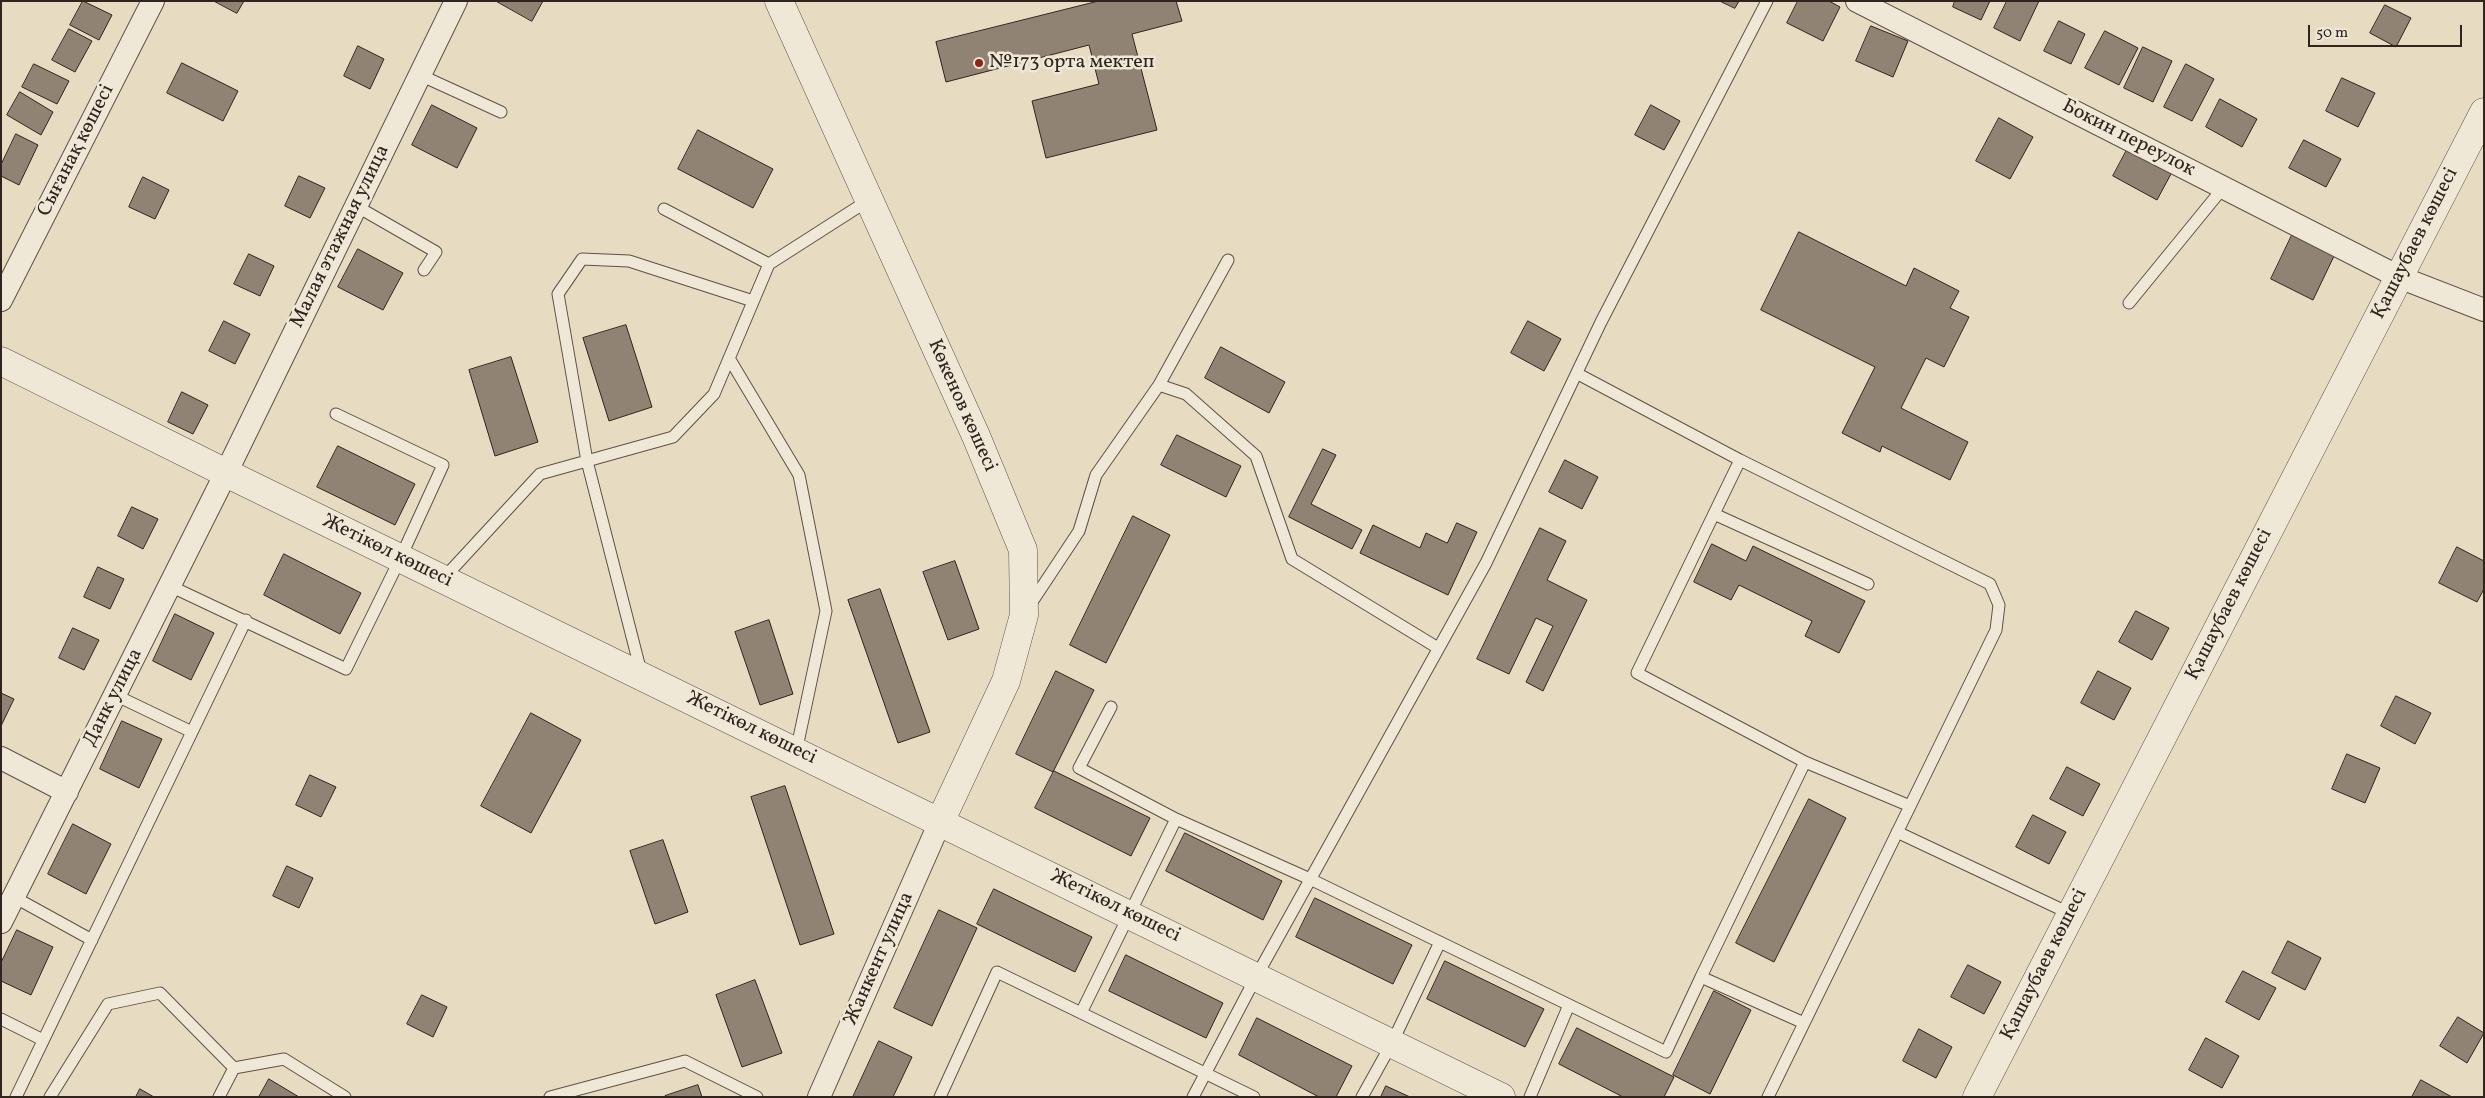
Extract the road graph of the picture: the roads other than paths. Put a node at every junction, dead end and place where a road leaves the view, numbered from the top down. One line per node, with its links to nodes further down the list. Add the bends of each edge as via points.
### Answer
1 (153, 1): 17 (street, Сығанақ көшесі)
2 (456, 1): 6 (street, Малая этажная улица)
3 (779, 1): 10 (street, Көкенов көшесі)
4 (1766, 1): 23 (lane)
5 (1857, 1): 9 (street, Бокин переулок)
6 (420, 75): 7 (lane); 11 (street, Малая этажная улица)
7 (501, 112)
8 (2484, 112): 16 (street, Қашаубаев көшесі)
9 (2223, 188): 16 (street, Бокин переулок); 19 (lane)
10 (869, 200): 14 (lane); 34 (street, Көкенов көшесі, via 976,436 1022,550)
11 (356, 206): 15 (lane, via 436,252); 28 (street, Малая этажная улица)
12 (664, 208): 14 (lane)
13 (1228, 260): 24 (lane)
14 (769, 264): 18 (lane)
15 (424, 270)
16 (2399, 277): 20 (street, Бокин переулок); 51 (street, Қашаубаев көшесі)
17 (1, 300)
18 (753, 302): 21 (lane); 27 (lane, via 629,261 582,259 558,294)
19 (2129, 304)
20 (2484, 310)
21 (729, 358): 27 (lane, via 714,394 673,437); 41 (lane, via 799,475 826,610)
22 (1, 361): 28 (street, Жетікөл көшесі)
23 (1578, 374): 26 (lane); 36 (lane, via 1486,563)
24 (1159, 385): 34 (lane, via 1096,475 1079,531); 36 (lane, via 1186,394 1256,456 1292,559)
25 (336, 414): 30 (lane, via 442,465)
26 (1740, 460): 29 (lane); 45 (lane, via 1990,584 1999,605 1996,630)
27 (586, 461): 31 (lane, via 540,474); 37 (lane)
28 (226, 473): 30 (street, Жетікөл көшесі); 33 (street, Данк улица)
29 (1714, 514): 32 (lane); 43 (lane, via 1637,673)
30 (400, 558): 31 (street, Жетікөл көшесі); 35 (lane, via 346,669)
31 (443, 579): 37 (street, Жетікөл көшесі)
32 (1868, 584)
33 (170, 586): 35 (lane); 38 (street, Данк улица)
34 (1024, 615): 47 (street, Көкенов көшесі, via 1006,681)
35 (246, 620): 40 (lane)
36 (1438, 648): 49 (lane)
37 (642, 676): 41 (street, Жетікөл көшесі)
38 (115, 694): 40 (lane); 44 (street, Данк улица)
39 (1111, 707): 46 (lane, via 1079,768)
40 (192, 732): 54 (lane)
41 (796, 752): 47 (street, Жетікөл көшесі)
42 (1, 758): 44 (street)
43 (1805, 762): 45 (lane); 57 (lane)
44 (67, 792): 50 (street, Данк улица)
45 (1910, 806): 48 (lane)
46 (1176, 819): 49 (lane); 52 (lane)
47 (940, 822): 52 (street, Жетікөл көшесі); 72 (street, Жанкент улица)
48 (1897, 832): 51 (lane); 61 (lane)
49 (1310, 879): 55 (lane); 56 (lane)
50 (14, 897): 53 (street, Данк улица); 54 (lane)
51 (2071, 914): 80 (street, Қашаубаев көшесі)
52 (1131, 915): 56 (street, Жетікөл көшесі); 59 (lane)
53 (1, 922)
54 (92, 940): 62 (lane)
55 (1440, 942): 58 (lane); 63 (lane)
56 (1256, 977): 63 (street, Жетікөл көшесі); 65 (lane)
57 (1701, 977): 58 (lane, via 1666,1052); 61 (lane)
58 (1569, 1005): 78 (lane)
59 (1081, 1013): 65 (lane); 73 (lane, via 997,972)
60 (1, 1018): 62 (lane)
61 (1804, 1023): 79 (lane)
62 (43, 1040): 66 (lane)
63 (1392, 1044): 76 (lane); 77 (street, Жетікөл көшесі)
64 (234, 1068): 67 (lane, via 160,993 108,1004); 68 (lane); 69 (lane, via 284,1059)
65 (1206, 1074): 74 (lane); 75 (lane)
66 (16, 1097)
67 (50, 1097)
68 (219, 1097)
69 (345, 1097)
70 (550, 1097): 71 (lane, via 686,1061)
71 (757, 1097)
72 (819, 1097)
73 (940, 1097)
74 (1193, 1097)
75 (1254, 1097)
76 (1362, 1097)
77 (1501, 1097)
78 (1530, 1097)
79 (1768, 1097)
80 (1977, 1097)

